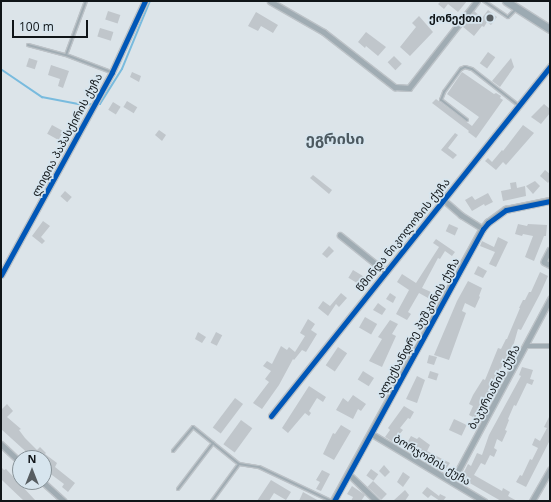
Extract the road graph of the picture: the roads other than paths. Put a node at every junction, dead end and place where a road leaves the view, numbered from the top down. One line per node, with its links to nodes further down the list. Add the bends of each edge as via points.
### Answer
1 (86, 1): 10 (lane)
2 (145, 1): 12 (street, ლიდია პაპასქირის ქუჩა)
3 (270, 1): 4 (street, via 324,32 395,86 409,88)
4 (477, 1)
5 (484, 1): 7 (lane, via 508,17)
6 (506, 1): 7 (highway)
7 (517, 8): 8 (highway)
8 (550, 29)
9 (28, 45): 10 (lane)
10 (66, 55): 12 (lane)
11 (550, 66): 13 (street, წმინდა ნიკოლოზის ქუჩა)
12 (112, 72): 22 (street, ლიდია პაპასქირის ქუჩა)
13 (519, 106): 14 (lane, via 465,67 444,92 441,100); 15 (street, წმინდა ნიკოლოზის ქუჩა)
14 (467, 120)
15 (444, 200): 17 (street); 21 (street, წმინდა ნიკოლოზის ქუჩა)
16 (550, 201): 17 (street, ალექსანდრე პუშკინის ქუჩა, via 506,210)
17 (483, 229): 27 (street, ალექსანდრე პუშკინის ქუჩა)
18 (340, 235): 21 (street)
19 (550, 250): 20 (street, via 544,262)
20 (550, 265)
21 (386, 272): 26 (street, წმინდა ნიკოლოზის ქუჩა)
22 (1, 276)
23 (550, 299): 24 (street, ბაკურიანის ქუჩა)
24 (526, 346): 25 (street); 35 (street, ბაკურიანის ქუჩა)
25 (550, 346)
26 (271, 416)
27 (372, 434): 34 (street, ალექსანდრე პუშკინის ქუჩა); 35 (street, ბორჯომის ქუჩა)
28 (212, 443): 30 (lane, via 193,427); 32 (lane); 36 (lane)
29 (1, 444): 31 (street)
30 (173, 451)
31 (12, 454)
32 (239, 464): 39 (lane); 40 (lane, via 259,467)
33 (550, 470): 43 (street)
34 (350, 474): 40 (street, ალექსანდრე პუშკინის ქუჩა); 41 (street)
35 (452, 482): 42 (street, ბორჯომის ქუჩა)
36 (178, 489)
37 (52, 490): 38 (street)
38 (64, 501)
39 (212, 501)
40 (332, 501)
41 (378, 501)
42 (484, 501)
43 (532, 501)

